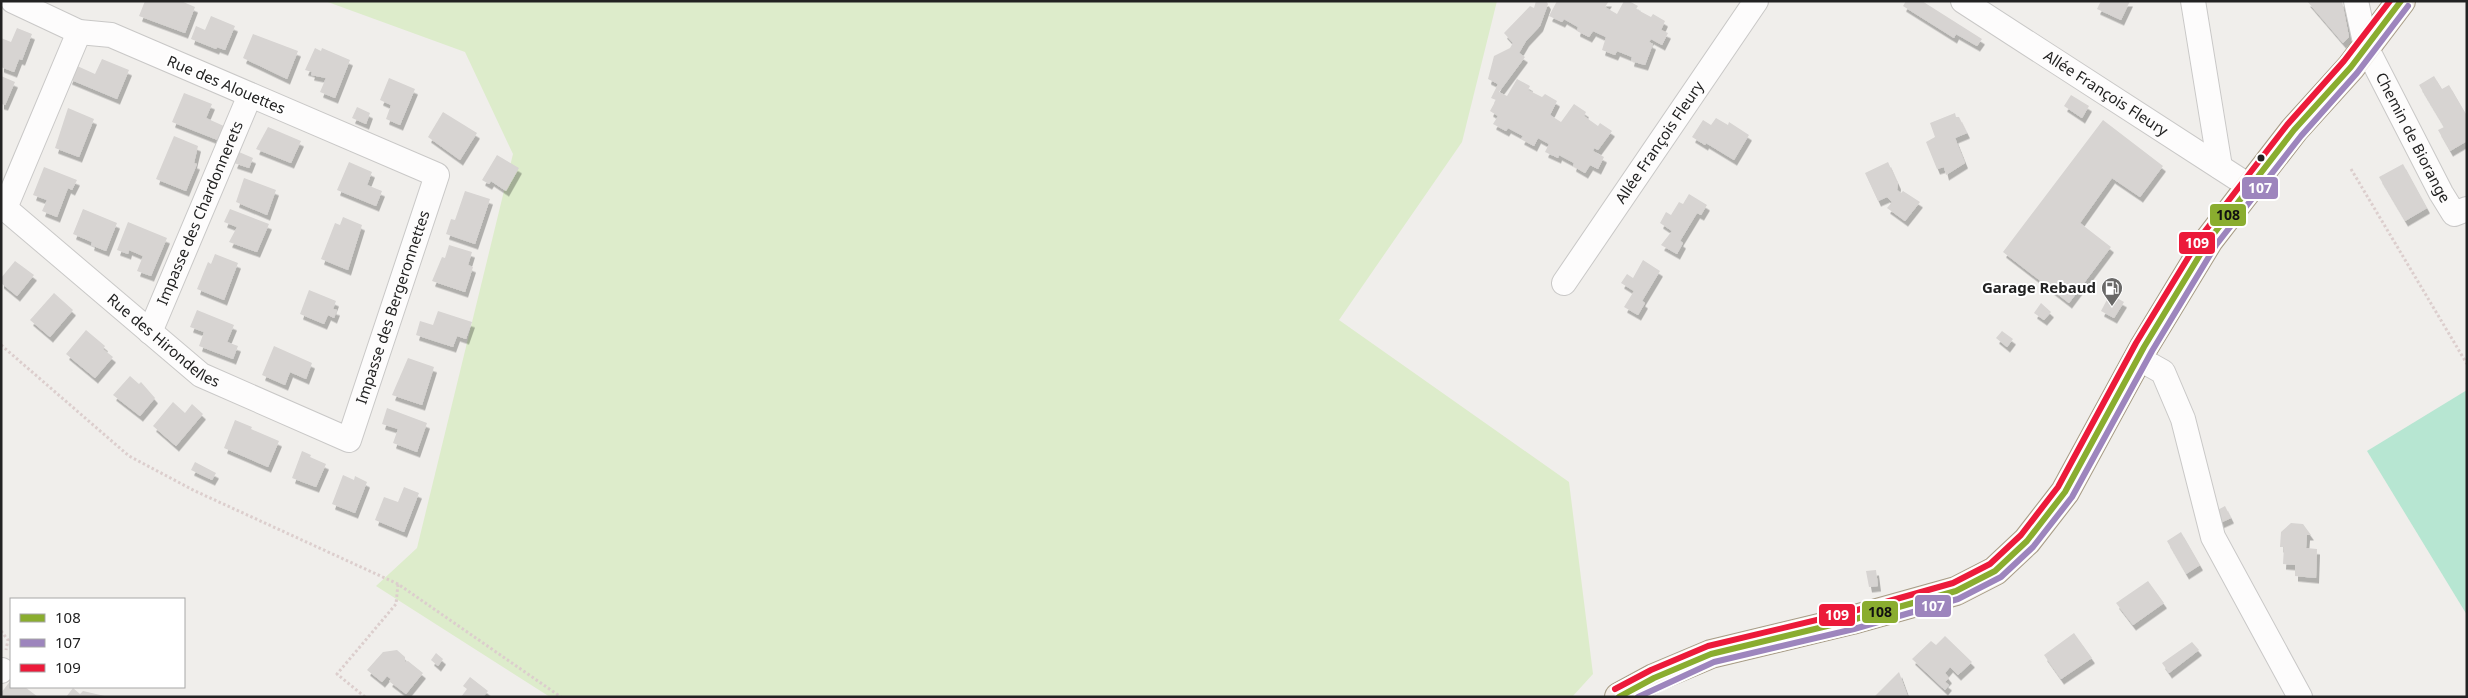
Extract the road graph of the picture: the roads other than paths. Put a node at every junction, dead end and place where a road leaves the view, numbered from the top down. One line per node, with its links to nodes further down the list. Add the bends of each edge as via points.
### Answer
1 (14, 1): 7 (street, Rue des Alouettes)
2 (1756, 1): 15 (street, Allée François Fleury)
3 (1963, 1): 10 (street, Allée François Fleury)
4 (2193, 1): 10 (street)
5 (2356, 1): 8 (street)
6 (2401, 1): 8 (main road)
7 (79, 32): 9 (street, Rue des Alouettes, via 111,35); 13 (street)
8 (2366, 47): 12 (main road); 14 (street, Chemin de Biorange, via 2454,214)
9 (250, 95): 11 (street, Rue des Alouettes); 16 (street, Impasse des Chardonnerets)
10 (2220, 167): 12 (street, Allée François Fleury)
11 (437, 176): 18 (street, Impasse des Bergeronnettes)
12 (2249, 186): 17 (main road, via 2209,240)
13 (3, 207): 16 (street, Rue des Hirondelles)
14 (2467, 208)
15 (1564, 283)
16 (150, 332): 18 (street, Rue des Hirondelles, via 201,374)
17 (2138, 358): 19 (main road, via 2065,492 2027,541 1995,571 1956,591 1711,654); 20 (street, via 2163,372 2183,419 2212,537)
18 (349, 440)
19 (1619, 697)
20 (2300, 697)

